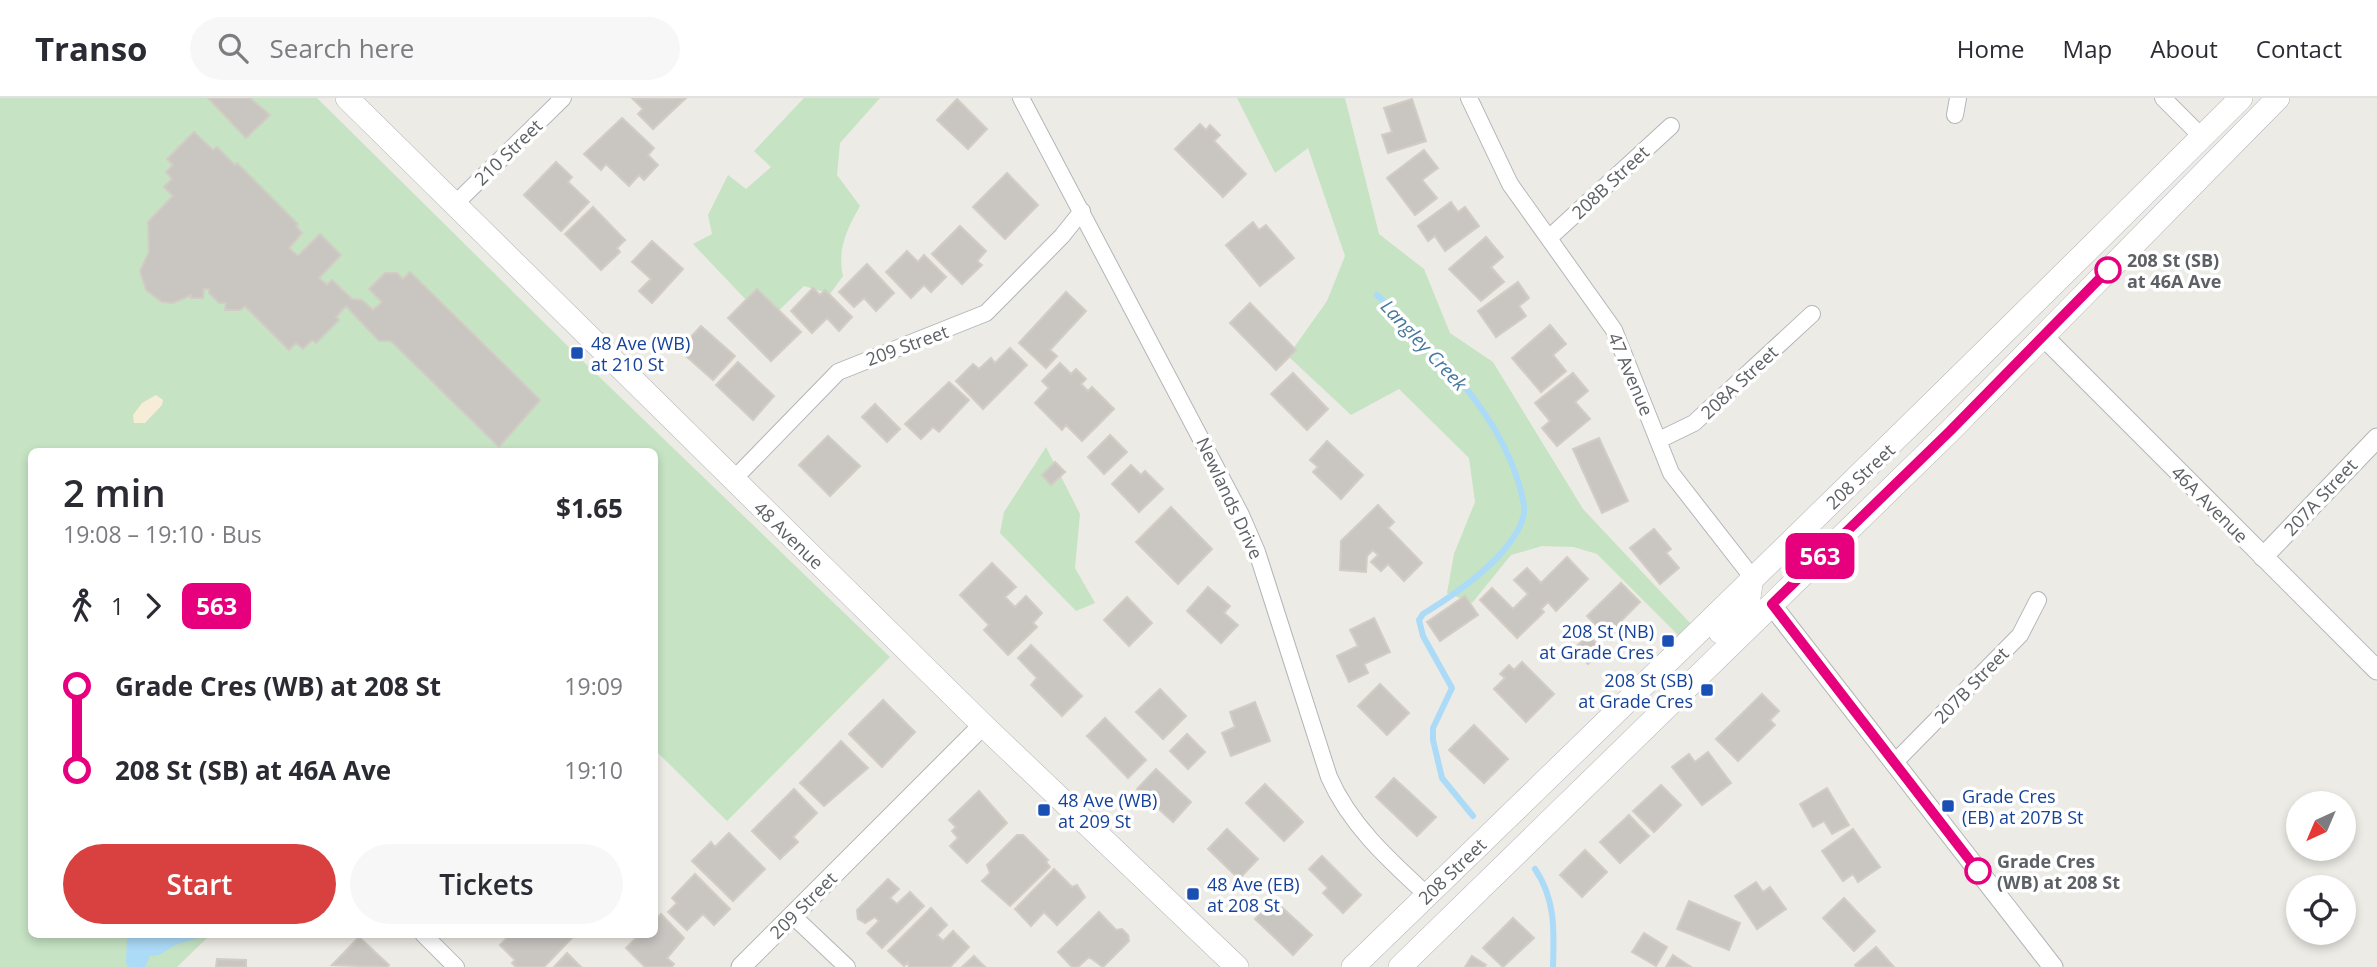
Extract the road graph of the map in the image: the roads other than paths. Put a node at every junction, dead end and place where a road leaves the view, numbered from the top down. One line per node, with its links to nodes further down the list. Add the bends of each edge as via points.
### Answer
1 (347, 98): 12 (main road, 48 Avenue)
2 (563, 98): 12 (street, 210 Street)
3 (1021, 98): 13 (street, Newlands Drive)
4 (1469, 98): 14 (street, 47 Avenue, via 1510,184)
5 (1958, 98): 9 (street)
6 (2163, 98): 11 (street)
7 (2241, 98): 11 (main road, 208 Street)
8 (2278, 98): 16 (main road, 208 Street)
9 (1955, 115)
10 (1671, 126): 14 (street, 208B Street)
11 (2202, 137): 17 (main road, 208 Street)
12 (454, 205): 21 (main road, 48 Avenue)
13 (1082, 211): 21 (street, 209 Street, via 986,313 838,372); 30 (street, Newlands Drive, via 1246,528 1340,803)
14 (1549, 238): 19 (street, 47 Avenue, via 1614,330)
15 (1812, 314): 19 (street, 208A Street, via 1694,423)
16 (2043, 336): 17 (main road, via 2026,335); 22 (street, 46A Avenue); 25 (main road, 208 Street)
17 (1967, 369): 20 (main road, 208 Street)
18 (2377, 438): 22 (street, 207A Street)
19 (1658, 440): 23 (street, 47 Avenue, via 1671,473)
20 (1898, 441): 23 (main road, 208 Street); 25 (main road, via 1843,514 1784,570)
21 (733, 480): 27 (main road, 48 Avenue)
22 (2263, 557): 26 (street, 46A Avenue)
23 (1752, 577): 29 (main road, via 1748,604 1688,664); 30 (main road, 208 Street)
24 (2038, 600): 28 (street, 207B Street, via 2020,635)
25 (1772, 604): 28 (street); 29 (main road, 208 Street)
26 (2377, 670)
27 (983, 725): 31 (street, 209 Street); 36 (main road, 48 Avenue)
28 (1894, 763): 39 (street)
29 (1602, 772): 38 (main road, 208 Street)
30 (1427, 895): 37 (main road, 208 Street)
31 (793, 916): 34 (street, 209 Street); 35 (street)
32 (427, 938): 33 (street)
33 (456, 967)
34 (741, 967)
35 (847, 967)
36 (1237, 967)
37 (1353, 967)
38 (1400, 967)
39 (2053, 967)

